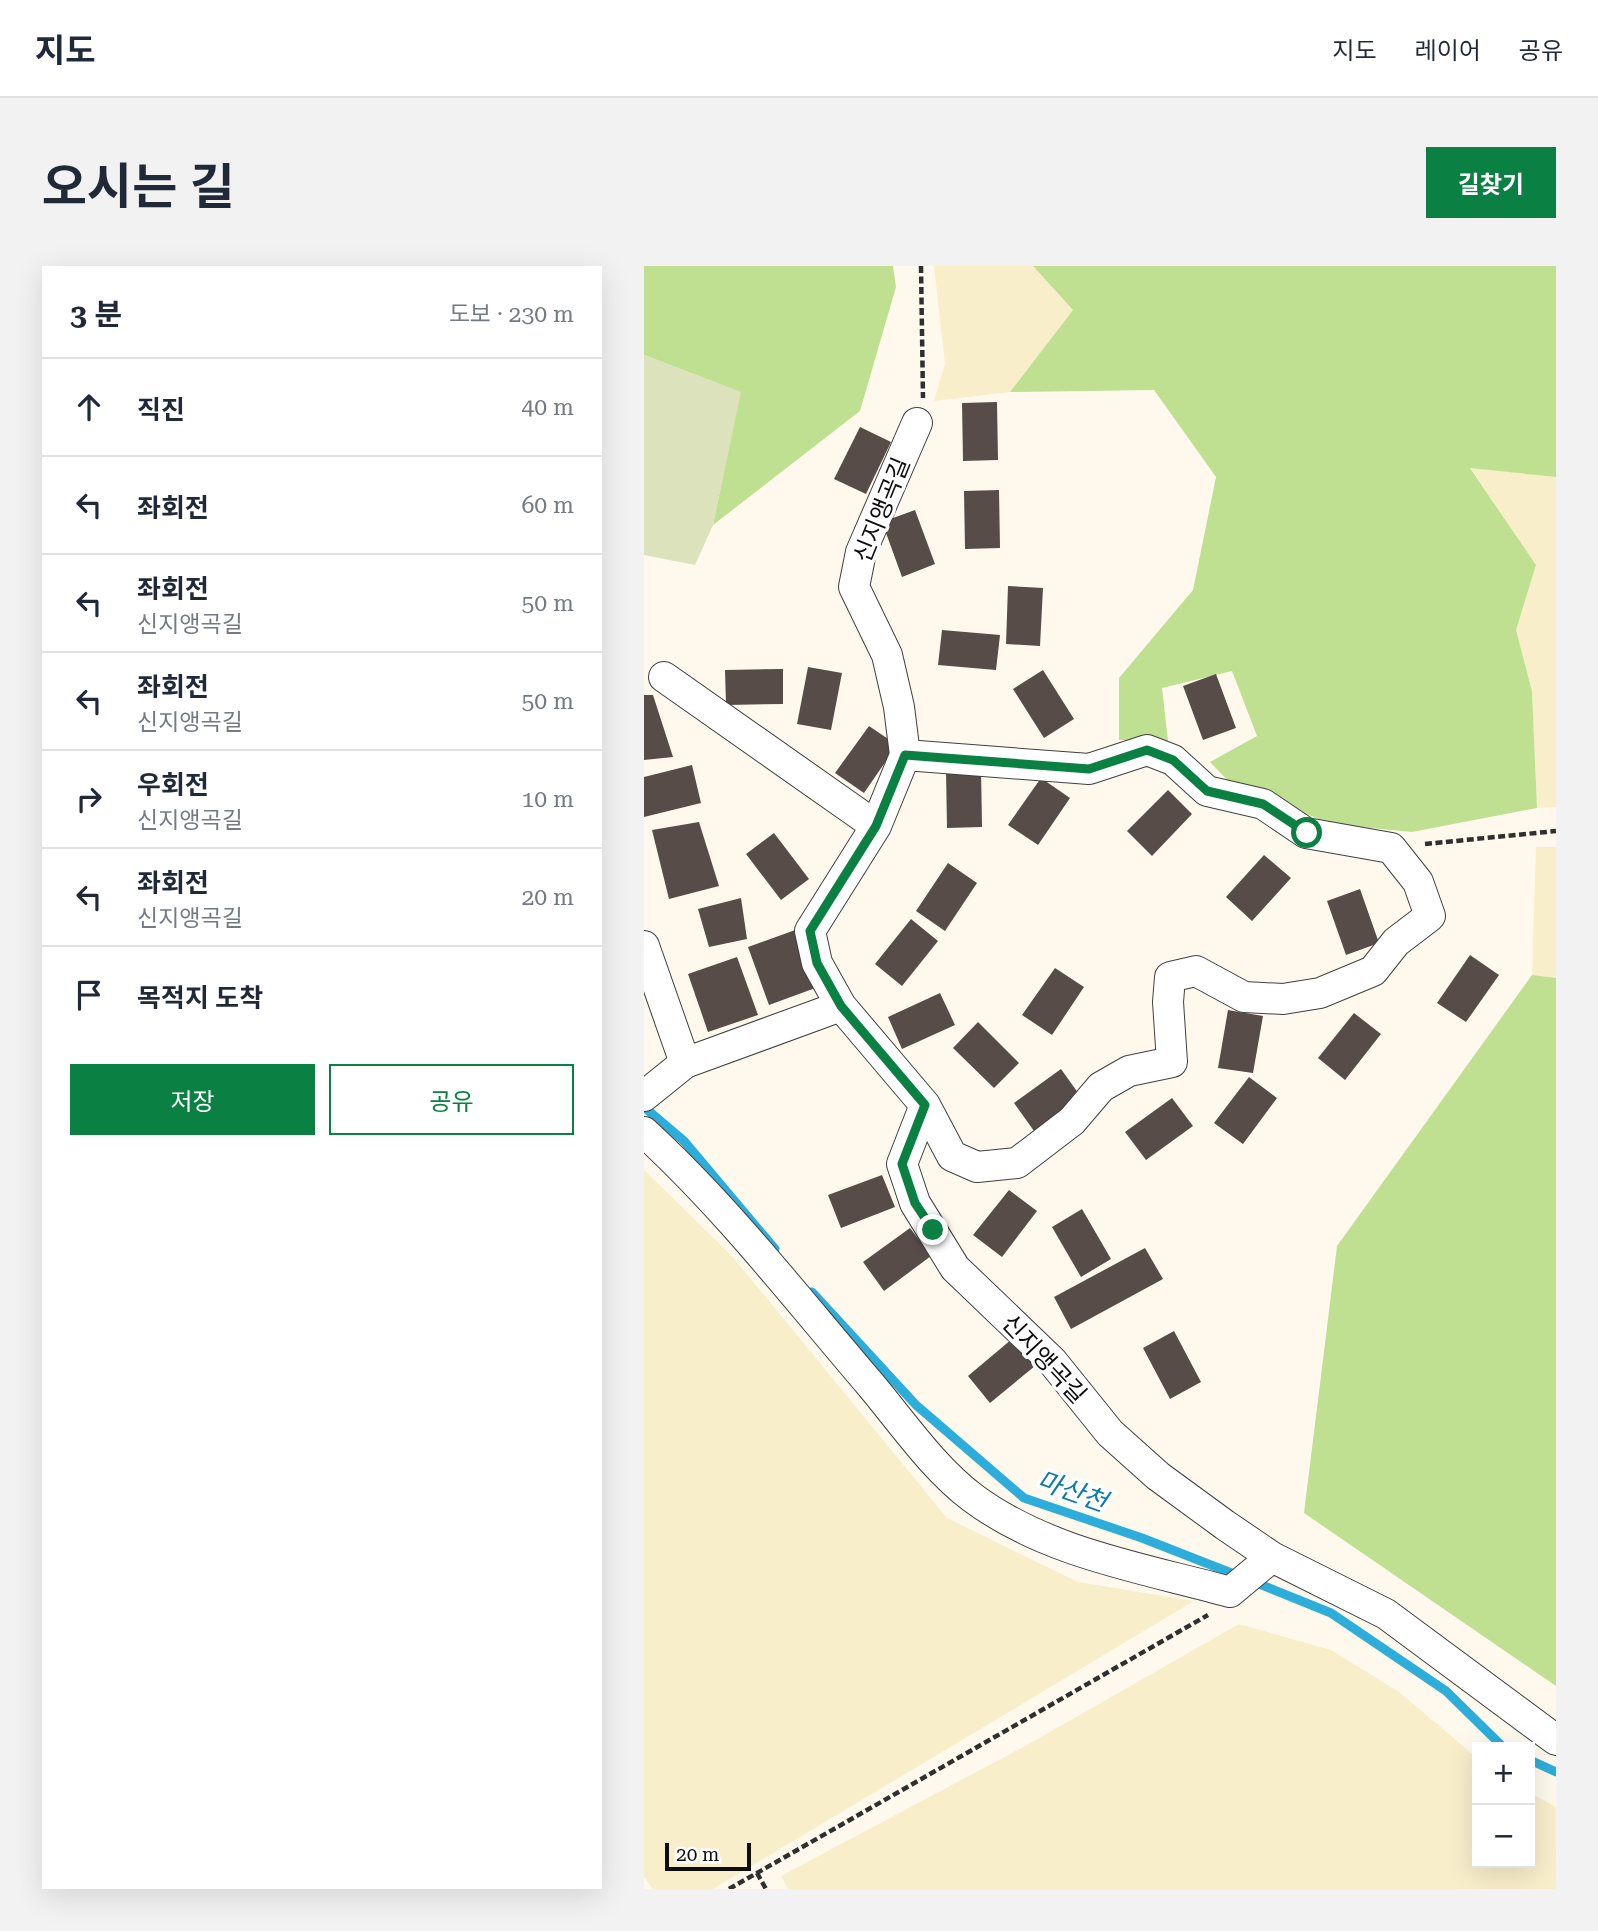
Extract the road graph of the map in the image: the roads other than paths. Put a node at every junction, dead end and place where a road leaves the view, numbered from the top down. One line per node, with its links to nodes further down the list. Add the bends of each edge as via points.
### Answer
1 (917, 423): 3 (street, 신지앵곡길, via 861,552 854,587 887,655)
2 (664, 677): 4 (street)
3 (905, 755): 4 (street, 신지앵곡길); 9 (street, via 1089,769 1147,750 1173,760 1207,791 1263,804 1307,833 1389,848 1418,882 1430,916 1396,942 1373,971 1320,993 1283,999 1244,997 1196,971 1170,977 1172,1062 1129,1072 1101,1087 1072,1121 1017,1163 977,1167 952,1156)
4 (876, 826): 6 (street, 신지앵곡길, via 810,931 817,963)
5 (644, 946): 7 (street)
6 (841, 1006): 7 (street); 9 (street, 신지앵곡길)
7 (678, 1069): 8 (street)
8 (644, 1096)
9 (925, 1105): 11 (street, 신지앵곡길, via 902,1164 915,1203 955,1268 1052,1361 1110,1433 1158,1476)
10 (644, 1132): 11 (street, via 694,1177 926,1451 972,1497 1032,1533 1080,1551 1230,1592)
11 (1272, 1557): 12 (street, 신지앵곡길, via 1386,1614)
12 (1556, 1740)

